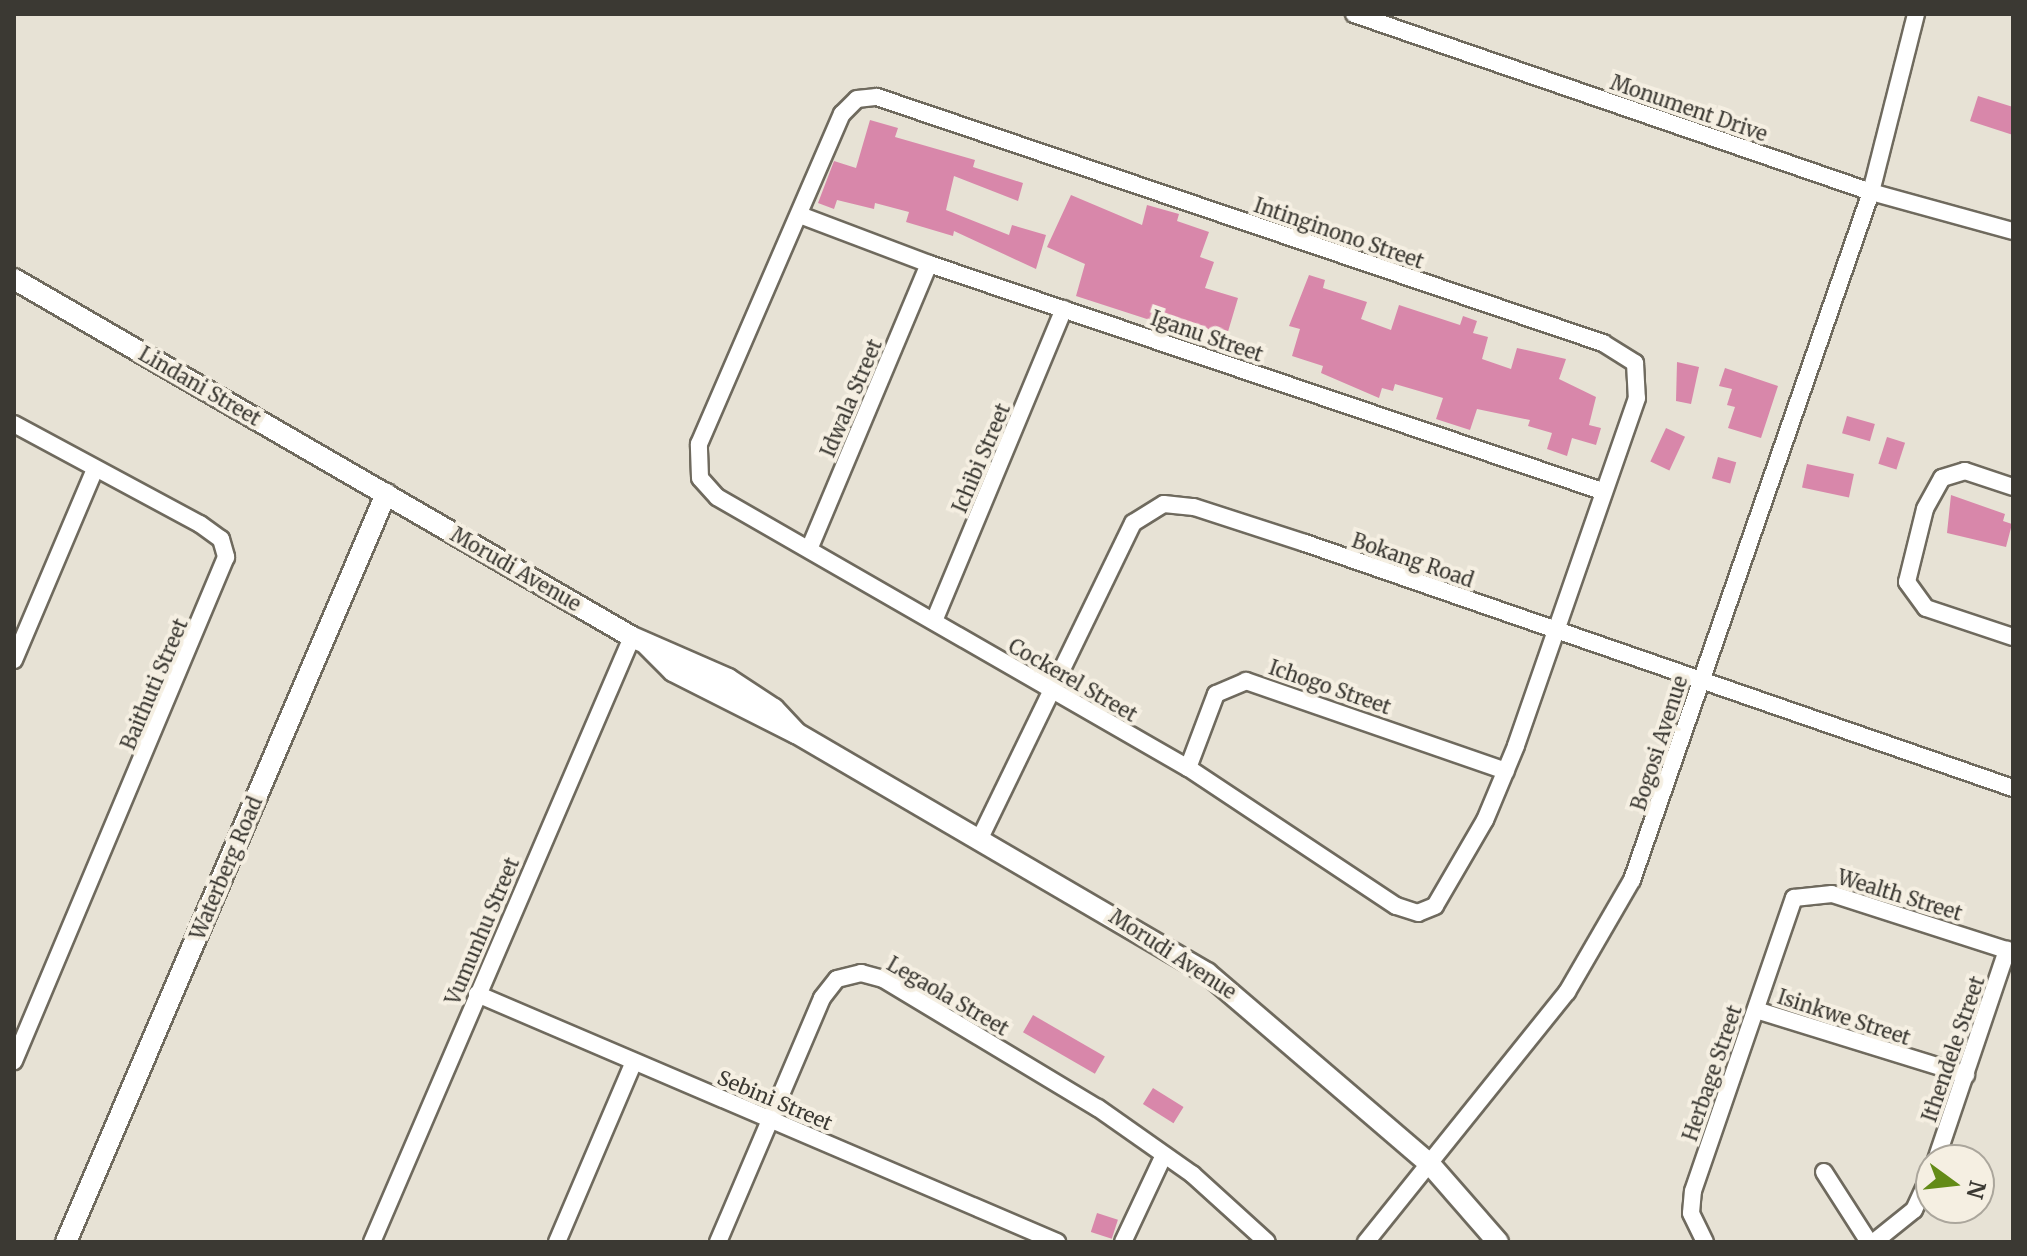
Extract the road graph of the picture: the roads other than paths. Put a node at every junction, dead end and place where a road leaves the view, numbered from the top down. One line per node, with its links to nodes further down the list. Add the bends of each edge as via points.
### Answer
1 (1354, 14): 3 (street, Monument Drive)
2 (1916, 14): 3 (street, Bogosi Avenue)
3 (1871, 192): 5 (street, Monument Drive); 21 (street, Bogosi Avenue)
4 (800, 215): 6 (street, Iganu Street); 11 (street, Intinginono Street, via 699,444); 13 (street, Intinginono Street, via 842,114 857,99 877,97 1603,343 1628,355 1640,385)
5 (2013, 231)
6 (929, 264): 8 (street, Iganu Street); 15 (street, Idwala Street)
7 (14, 279): 14 (street, Lindani Street)
8 (1064, 309): 13 (street, Iganu Street); 16 (street, Ichibi Street)
9 (14, 424): 10 (street, Baithuti Street)
10 (95, 469): 20 (street); 32 (street, Baithuti Street, via 212,531 226,557)
11 (700, 478): 15 (street, Cockerel Street, via 717,497)
12 (2013, 487): 18 (street, via 1965,471 1942,478 1925,509 1907,582 1926,608)
13 (1602, 491): 17 (street, Intinginono Street)
14 (386, 494): 19 (street, Morudi Avenue); 41 (street, Waterberg Road)
15 (810, 547): 16 (street, Cockerel Street)
16 (934, 621): 22 (street, Cockerel Street)
17 (1555, 630): 21 (street, Bokang Road); 22 (street, Bokang Road, via 1194,507 1164,504 1133,523); 24 (street, Intinginono Street)
18 (2013, 637)
19 (640, 641): 26 (street, Morudi Avenue, via 680,653 728,679 774,709 796,733); 30 (street, Vumunhu Street)
20 (14, 660)
21 (1701, 681): 25 (street, Bokang Road); 38 (street, Bogosi Avenue, via 1644,852 1603,940)
22 (1054, 695): 23 (street, Cockerel Street); 26 (street, Bokang Road)
23 (1188, 768): 24 (street, Ichogo Street, via 1216,694 1246,681); 27 (street, Cockerel Street, via 1396,906)
24 (1506, 771): 27 (street, Intinginono Street, via 1444,897)
25 (2013, 788)
26 (980, 838): 38 (street, Morudi Avenue, via 1133,924 1231,991)
27 (1427, 911)
28 (1784, 915): 29 (street, Wealth Street, via 1794,898 1823,892); 31 (street, Herbage Street)
29 (2010, 951): 34 (street, Ithendele Street)
30 (477, 994): 33 (street, Sebini Street); 42 (street, Vumunhu Street)
31 (1756, 1010): 34 (street, Isinkwe Street); 50 (street, Herbage Street, via 1693,1191 1691,1213)
32 (14, 1061)
33 (633, 1064): 35 (street, Sebini Street); 43 (street)
34 (1966, 1075): 36 (street, Ithendele Street)
35 (771, 1118): 37 (street, Legaola Street, via 829,987 861,973 923,1003); 44 (street, Legaola Street); 45 (street, Sebini Street)
36 (1942, 1144)
37 (1164, 1155): 46 (street); 47 (street, Legaola Street)
38 (1429, 1163): 48 (street, Bogosi Avenue); 49 (street, Morudi Avenue)
39 (1824, 1172): 51 (street)
40 (1915, 1208): 51 (street)
41 (66, 1242)
42 (372, 1242)
43 (557, 1242)
44 (718, 1242)
45 (1057, 1242)
46 (1123, 1242)
47 (1267, 1242)
48 (1366, 1242)
49 (1498, 1242)
50 (1705, 1242)
51 (1872, 1242)

